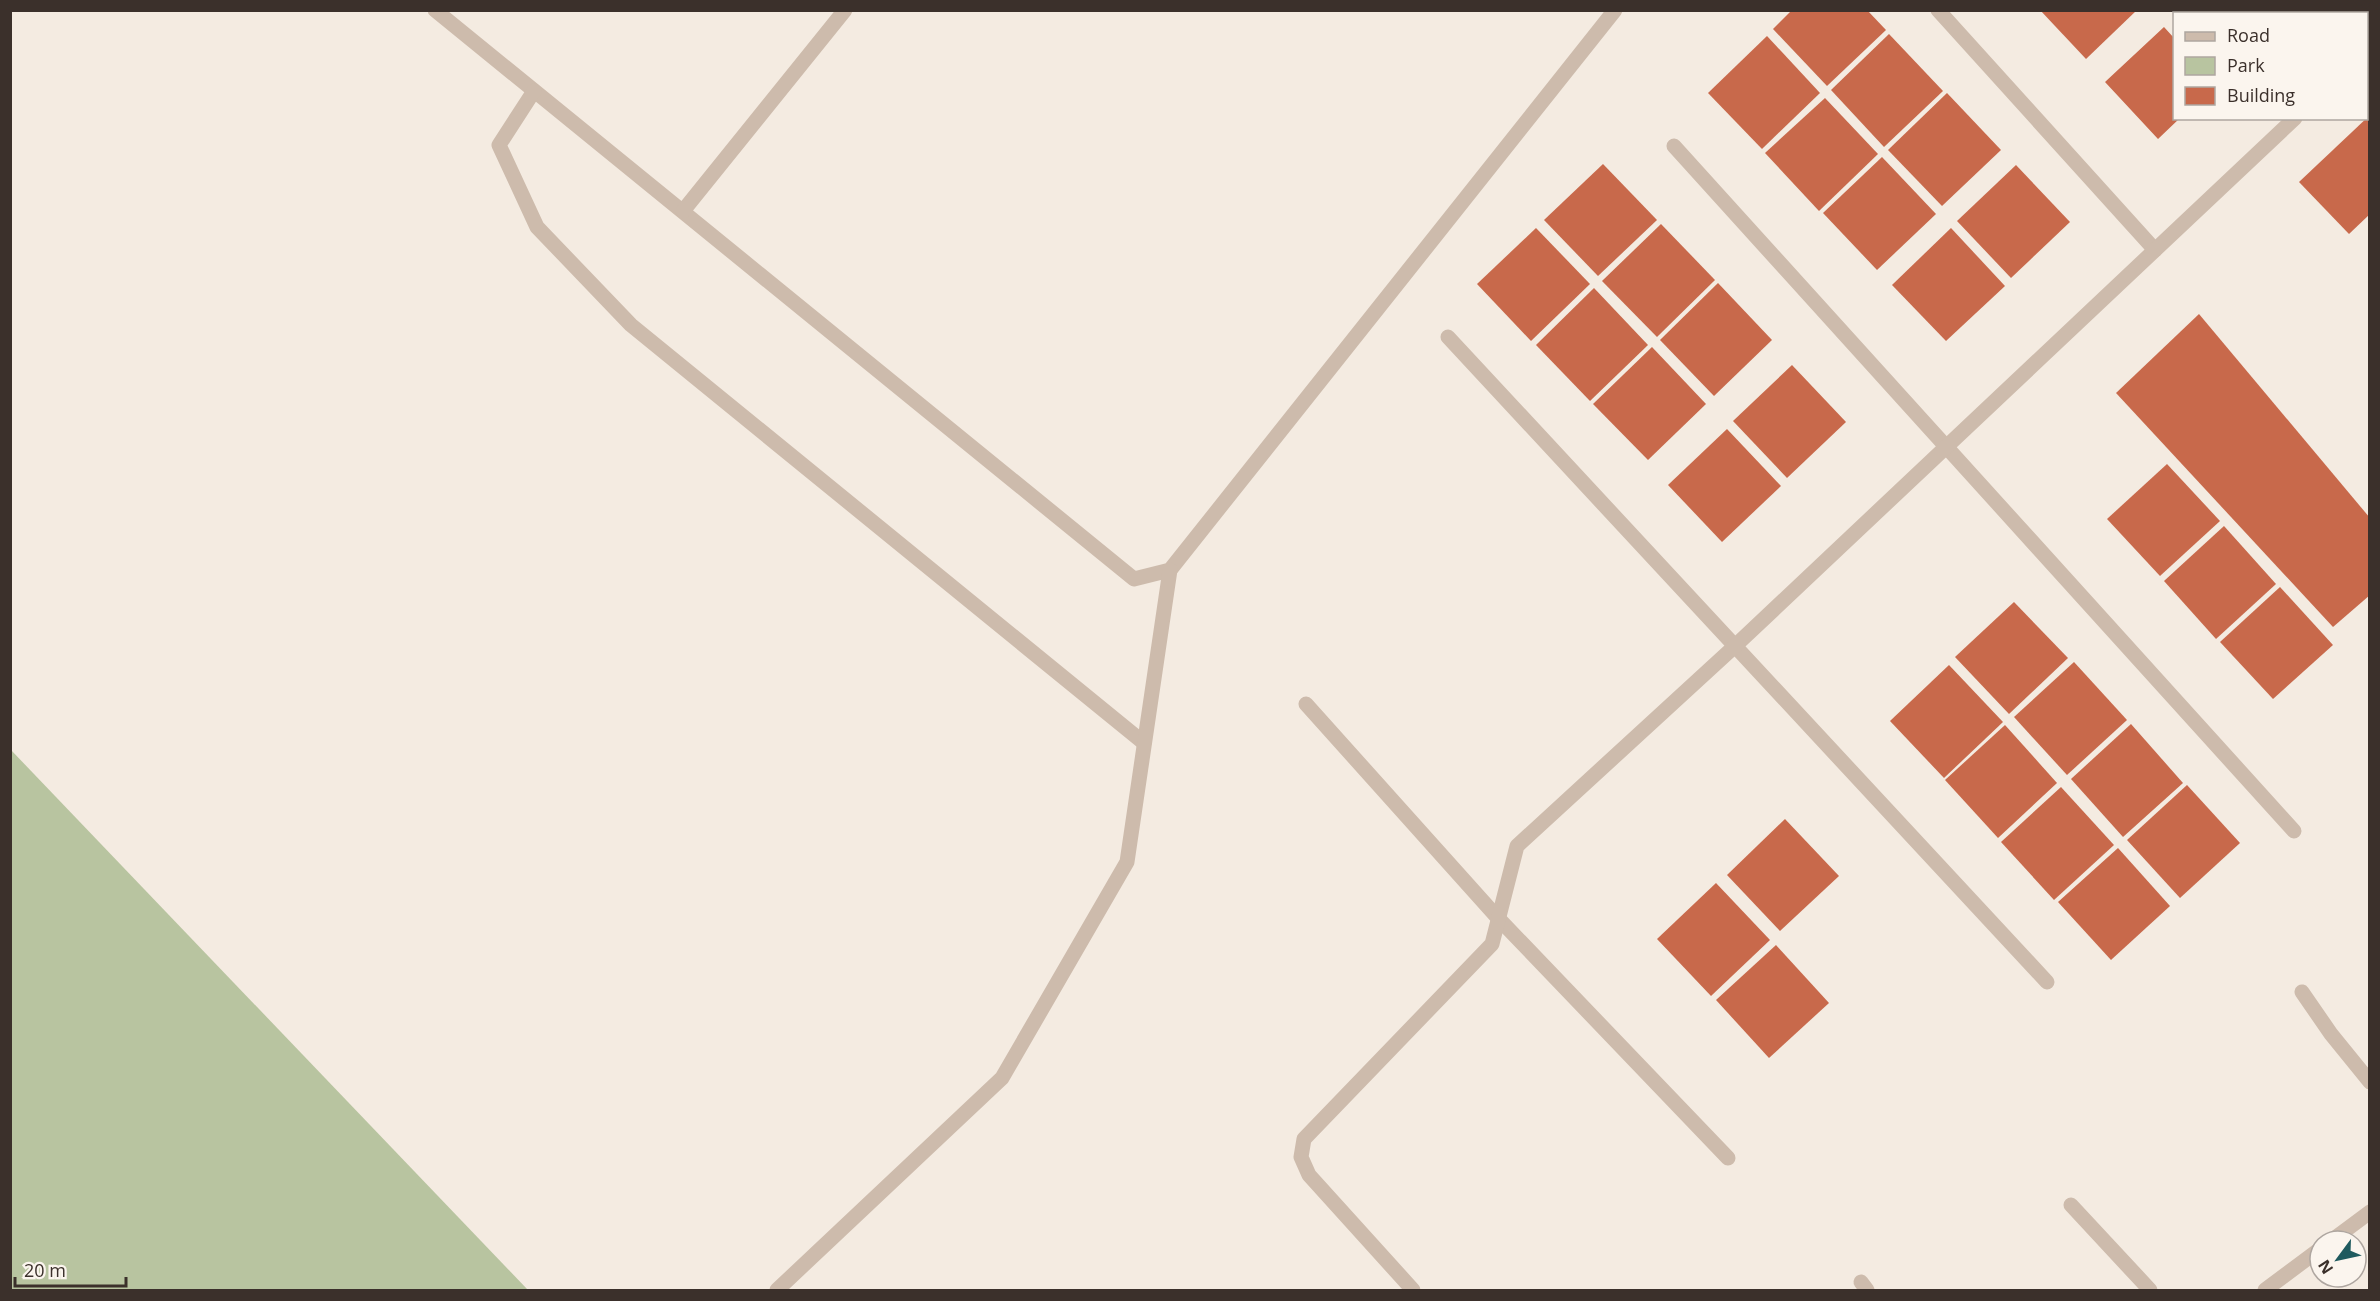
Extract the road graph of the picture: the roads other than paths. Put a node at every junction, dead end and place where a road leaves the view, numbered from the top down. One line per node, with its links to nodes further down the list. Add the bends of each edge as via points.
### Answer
1 (435, 10): 5 (street)
2 (845, 10): 8 (street)
3 (1615, 10): 12 (street)
4 (1938, 10): 9 (street)
5 (534, 91): 8 (street); 15 (street, via 499,145 537,227 631,325)
6 (2293, 120): 9 (street)
7 (1674, 146): 11 (street)
8 (683, 211): 12 (street, via 1134,579)
9 (2155, 250): 11 (street)
10 (1448, 337): 13 (street)
11 (1946, 447): 13 (street); 16 (street)
12 (1170, 570): 15 (street)
13 (1735, 646): 17 (street, via 1517,846); 18 (street)
14 (1306, 704): 17 (street)
15 (1144, 743): 26 (street, via 1127,862 1002,1078)
16 (2294, 831)
17 (1497, 917): 21 (street); 27 (street, via 1492,944 1304,1139 1301,1157 1309,1175)
18 (2047, 982)
19 (2302, 992): 20 (street)
20 (2370, 1082)
21 (1728, 1158)
22 (2071, 1205): 28 (street)
23 (2370, 1212): 24 (street)
24 (2347, 1229)
25 (2308, 1258): 29 (street)
26 (777, 1290)
27 (1413, 1290)
28 (2150, 1290)
29 (2265, 1290)

